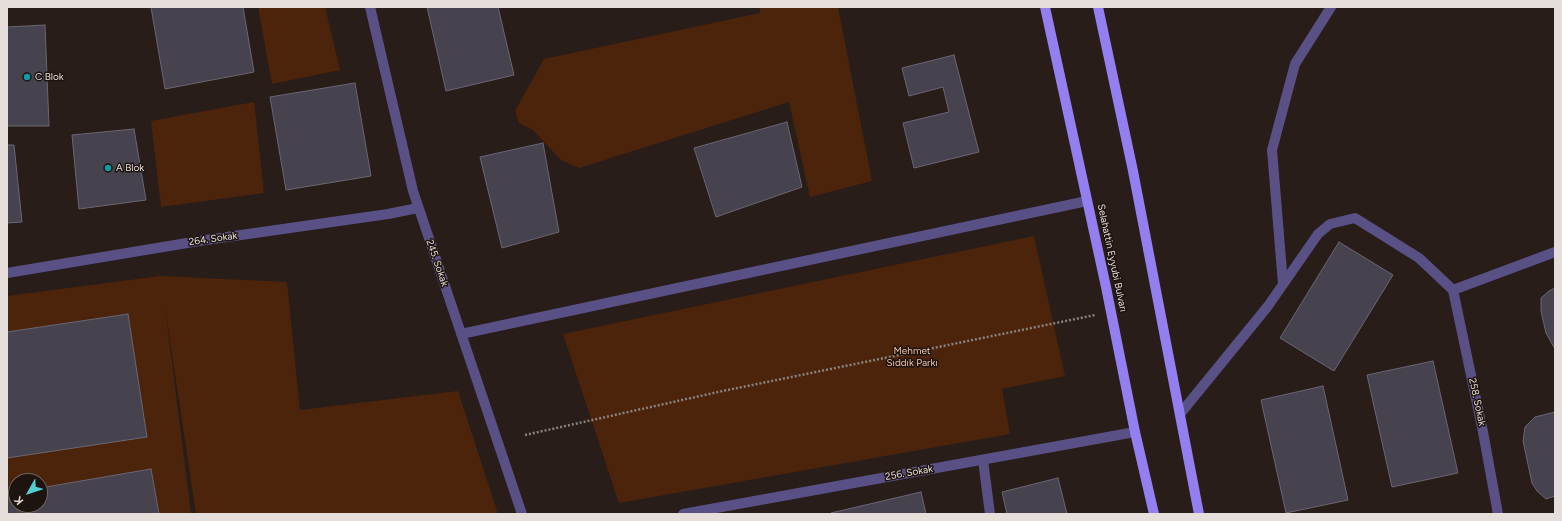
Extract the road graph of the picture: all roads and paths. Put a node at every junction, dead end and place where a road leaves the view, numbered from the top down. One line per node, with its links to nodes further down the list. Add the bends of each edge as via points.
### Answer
1 (370, 7): 6 (street, 245. Sokak)
2 (1045, 7): 5 (main road, Selahattin Eyyubi Bulvarı)
3 (1098, 7): 13 (main road)
4 (1331, 7): 9 (street, via 1295,64 1272,150)
5 (1087, 201): 11 (main road, Selahattin Eyyubi Bulvarı); 12 (street)
6 (418, 208): 8 (street, 264. Sokak); 12 (street, 245. Sokak)
7 (1555, 252): 10 (street)
8 (7, 273)
9 (1283, 284): 10 (street, via 1318,234 1330,224 1354,218 1419,258); 13 (street)
10 (1453, 290): 22 (street, 258. Sokak)
11 (1111, 311): 14 (main road, Selahattin Eyyubi Bulvarı); 15 (path, via 718,392)
12 (461, 334): 17 (street, 245. Sokak)
13 (1180, 414): 21 (main road)
14 (1135, 432): 16 (street, 256. Sokak); 20 (main road, Selahattin Eyyubi Bulvarı)
15 (525, 435)
16 (982, 460): 18 (street, 256. Sokak); 19 (street)
17 (522, 514)
18 (683, 514)
19 (990, 514)
20 (1154, 514)
21 (1199, 514)
22 (1498, 514)

